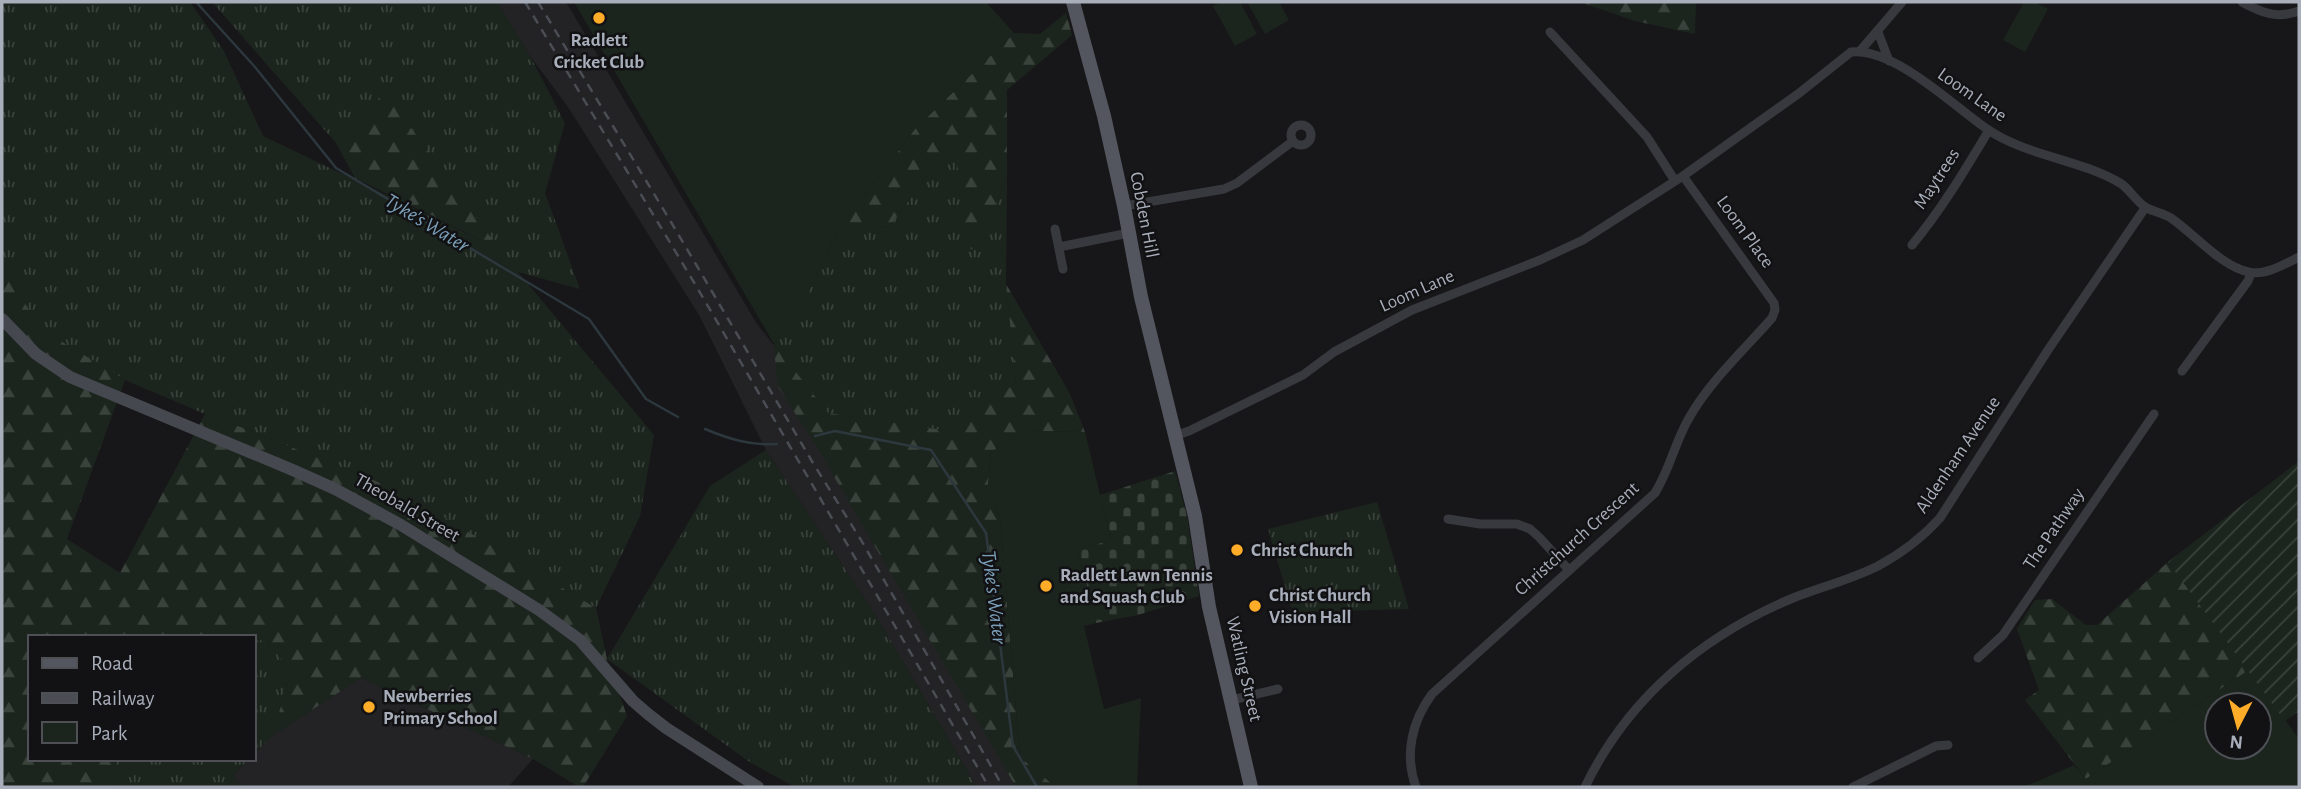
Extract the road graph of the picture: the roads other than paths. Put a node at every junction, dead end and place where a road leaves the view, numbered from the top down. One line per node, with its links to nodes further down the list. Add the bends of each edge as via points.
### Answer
1 (1073, 2): 12 (main road, Cobden Hill)
2 (1902, 2): 6 (street)
3 (2242, 2): 4 (street, via 2269,15)
4 (2299, 11)
5 (1550, 32): 11 (street)
6 (1878, 32): 7 (street); 8 (street)
7 (1860, 51): 8 (street, Loom Lane); 11 (street, Loom Lane, via 1851,52)
8 (1889, 61): 9 (street, Loom Lane)
9 (1989, 130): 13 (street, Loom Lane, via 2100,173 2131,191); 16 (street, Maytrees)
10 (1293, 141): 12 (street, via 1224,189)
11 (1679, 178): 21 (street, Loom Place, via 1750,268); 25 (street, Loom Lane, via 1583,240 1412,310 1334,352 1303,375)
12 (1124, 206): 15 (main road, Cobden Hill)
13 (2145, 208): 20 (street, Loom Lane, via 2171,218 2226,261); 35 (street, Aldenham Avenue, via 1928,531 1872,569 1757,614 1698,650 1636,708)
14 (1055, 229): 17 (street)
15 (1129, 233): 17 (street); 25 (main road, Cobden Hill)
16 (1912, 245)
17 (1059, 247): 19 (street)
18 (2299, 257): 20 (street)
19 (1063, 269)
20 (2251, 273): 23 (street)
21 (1775, 310): 27 (street, Christchurch Crescent, via 1693,412 1655,492)
22 (2, 319): 32 (street, Theobald Street, via 36,354 70,376 335,489 496,582 580,640 633,701 666,729)
23 (2182, 371)
24 (2154, 414): 28 (street, The Pathway, via 2003,635)
25 (1174, 436): 30 (main road, Watling Street)
26 (1448, 519): 27 (street, via 1530,529)
27 (1569, 570): 34 (street, Christchurch Crescent, via 1422,708 1410,751)
28 (1978, 658)
29 (1278, 689): 30 (street)
30 (1232, 700): 33 (main road, Watling Street)
31 (1948, 746): 36 (street, via 1936,747)
32 (758, 787)
33 (1251, 787)
34 (1416, 787)
35 (1585, 787)
36 (1853, 787)

